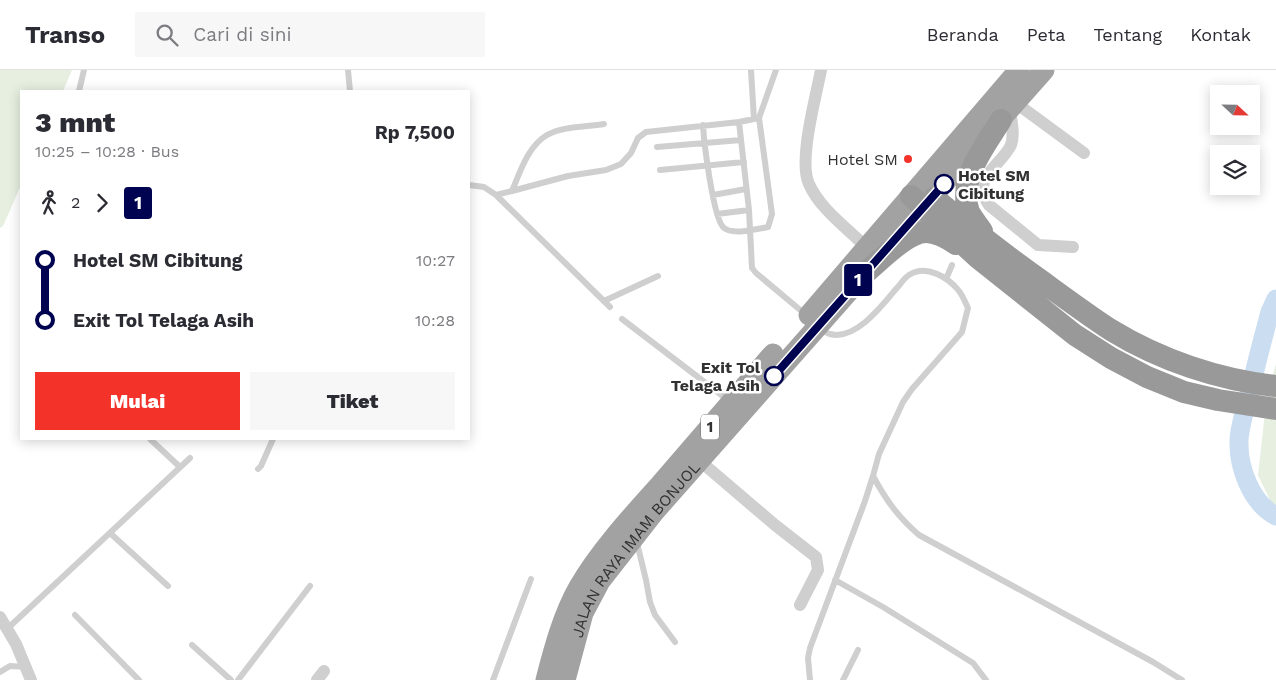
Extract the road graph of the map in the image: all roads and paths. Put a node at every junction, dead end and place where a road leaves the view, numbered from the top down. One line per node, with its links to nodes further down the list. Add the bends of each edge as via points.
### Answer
1 (84, 70): 8 (lane)
2 (348, 70): 9 (lane)
3 (751, 70): 11 (lane)
4 (776, 70): 11 (lane)
5 (821, 70): 31 (street, via 806,149 808,183 828,210)
6 (1019, 70): 27 (highway, JALAN RAYA IMAM BONJOL / 1)
7 (1044, 70): 10 (highway, JALAN RAYA IMAM BONJOL / 1)
8 (79, 90)
9 (350, 90)
10 (1009, 111): 18 (street); 27 (highway, JALAN RAYA IMAM BONJOL / 1); 32 (street, via 1013,131 1011,144 986,176 982,196 1038,245); 33 (highway, via 969,174 966,186 969,212)
11 (757, 118): 12 (lane); 30 (lane, via 772,214 768,227)
12 (739, 122): 14 (lane); 15 (lane)
13 (604, 124): 24 (lane, via 547,135 527,158)
14 (703, 125): 16 (lane); 24 (lane, via 646,132 638,138 621,164)
15 (741, 140): 16 (lane); 19 (lane)
16 (704, 143): 17 (lane); 20 (lane)
17 (656, 147)
18 (1084, 153)
19 (744, 162): 20 (lane); 23 (lane)
20 (708, 166): 21 (lane); 26 (lane)
21 (660, 170)
22 (470, 185): 25 (lane, via 484,187)
23 (746, 189): 26 (lane); 28 (lane)
24 (512, 191): 25 (lane)
25 (496, 195): 38 (lane)
26 (713, 195): 29 (lane)
27 (922, 197): 31 (highway, JALAN RAYA IMAM BONJOL / 1); 33 (highway); 35 (highway, JALAN RAYA IMAM BONJOL / 1)
28 (749, 210): 29 (lane); 30 (lane)
29 (717, 214): 30 (lane, via 723,228 731,232)
30 (751, 230): 41 (lane, via 752,268)
31 (866, 247): 41 (highway, JALAN RAYA IMAM BONJOL / 1)
32 (1073, 247)
33 (984, 251): 35 (highway, via 926,232 902,243); 42 (highway, via 1133,342 1181,364 1250,383); 44 (highway, via 1075,335 1110,358 1184,392)
34 (952, 265): 37 (lane)
35 (864, 274): 41 (highway, JALAN RAYA IMAM BONJOL / 1)
36 (658, 276): 38 (lane)
37 (946, 279): 41 (lane, via 933,272 919,271 908,275 876,312 844,335 829,334); 51 (lane, via 960,291 968,308 962,332 903,402 878,454)
38 (604, 301): 39 (lane)
39 (610, 307)
40 (622, 319): 43 (lane)
41 (813, 321): 43 (highway, JALAN RAYA IMAM BONJOL / 1); 48 (highway, JALAN RAYA IMAM BONJOL / 1)
42 (1276, 386)
43 (731, 402): 72 (highway, JALAN RAYA IMAM BONJOL / 1, via 595,563 579,588 561,629)
44 (1276, 409)
45 (151, 440): 49 (lane)
46 (273, 440): 50 (lane)
47 (190, 458): 49 (lane)
48 (700, 461): 53 (highway, JALAN RAYA IMAM BONJOL / 1); 58 (street, via 816,557 818,570)
49 (180, 467): 52 (lane)
50 (258, 469)
51 (873, 476): 55 (lane); 77 (lane, via 902,520 919,535)
52 (110, 533): 56 (lane); 61 (lane)
53 (636, 537): 62 (lane, via 650,602 655,615); 73 (highway, JALAN RAYA IMAM BONJOL / 1, via 600,581 583,613)
54 (531, 579): 71 (lane)
55 (835, 580): 74 (lane, via 810,648); 76 (lane, via 972,663)
56 (168, 586)
57 (310, 586): 70 (lane)
58 (800, 605)
59 (75, 615): 67 (lane)
60 (0, 617): 61 (street)
61 (7, 629): 65 (street)
62 (675, 642)
63 (192, 644): 69 (lane)
64 (858, 650): 75 (lane)
65 (26, 667): 66 (lane, via 10,666); 68 (street)
66 (0, 672)
67 (136, 679)
68 (31, 680)
69 (231, 680)
70 (238, 680)
71 (493, 680)
72 (546, 680)
73 (565, 680)
74 (810, 680)
75 (843, 680)
76 (986, 680)
77 (1182, 680)

